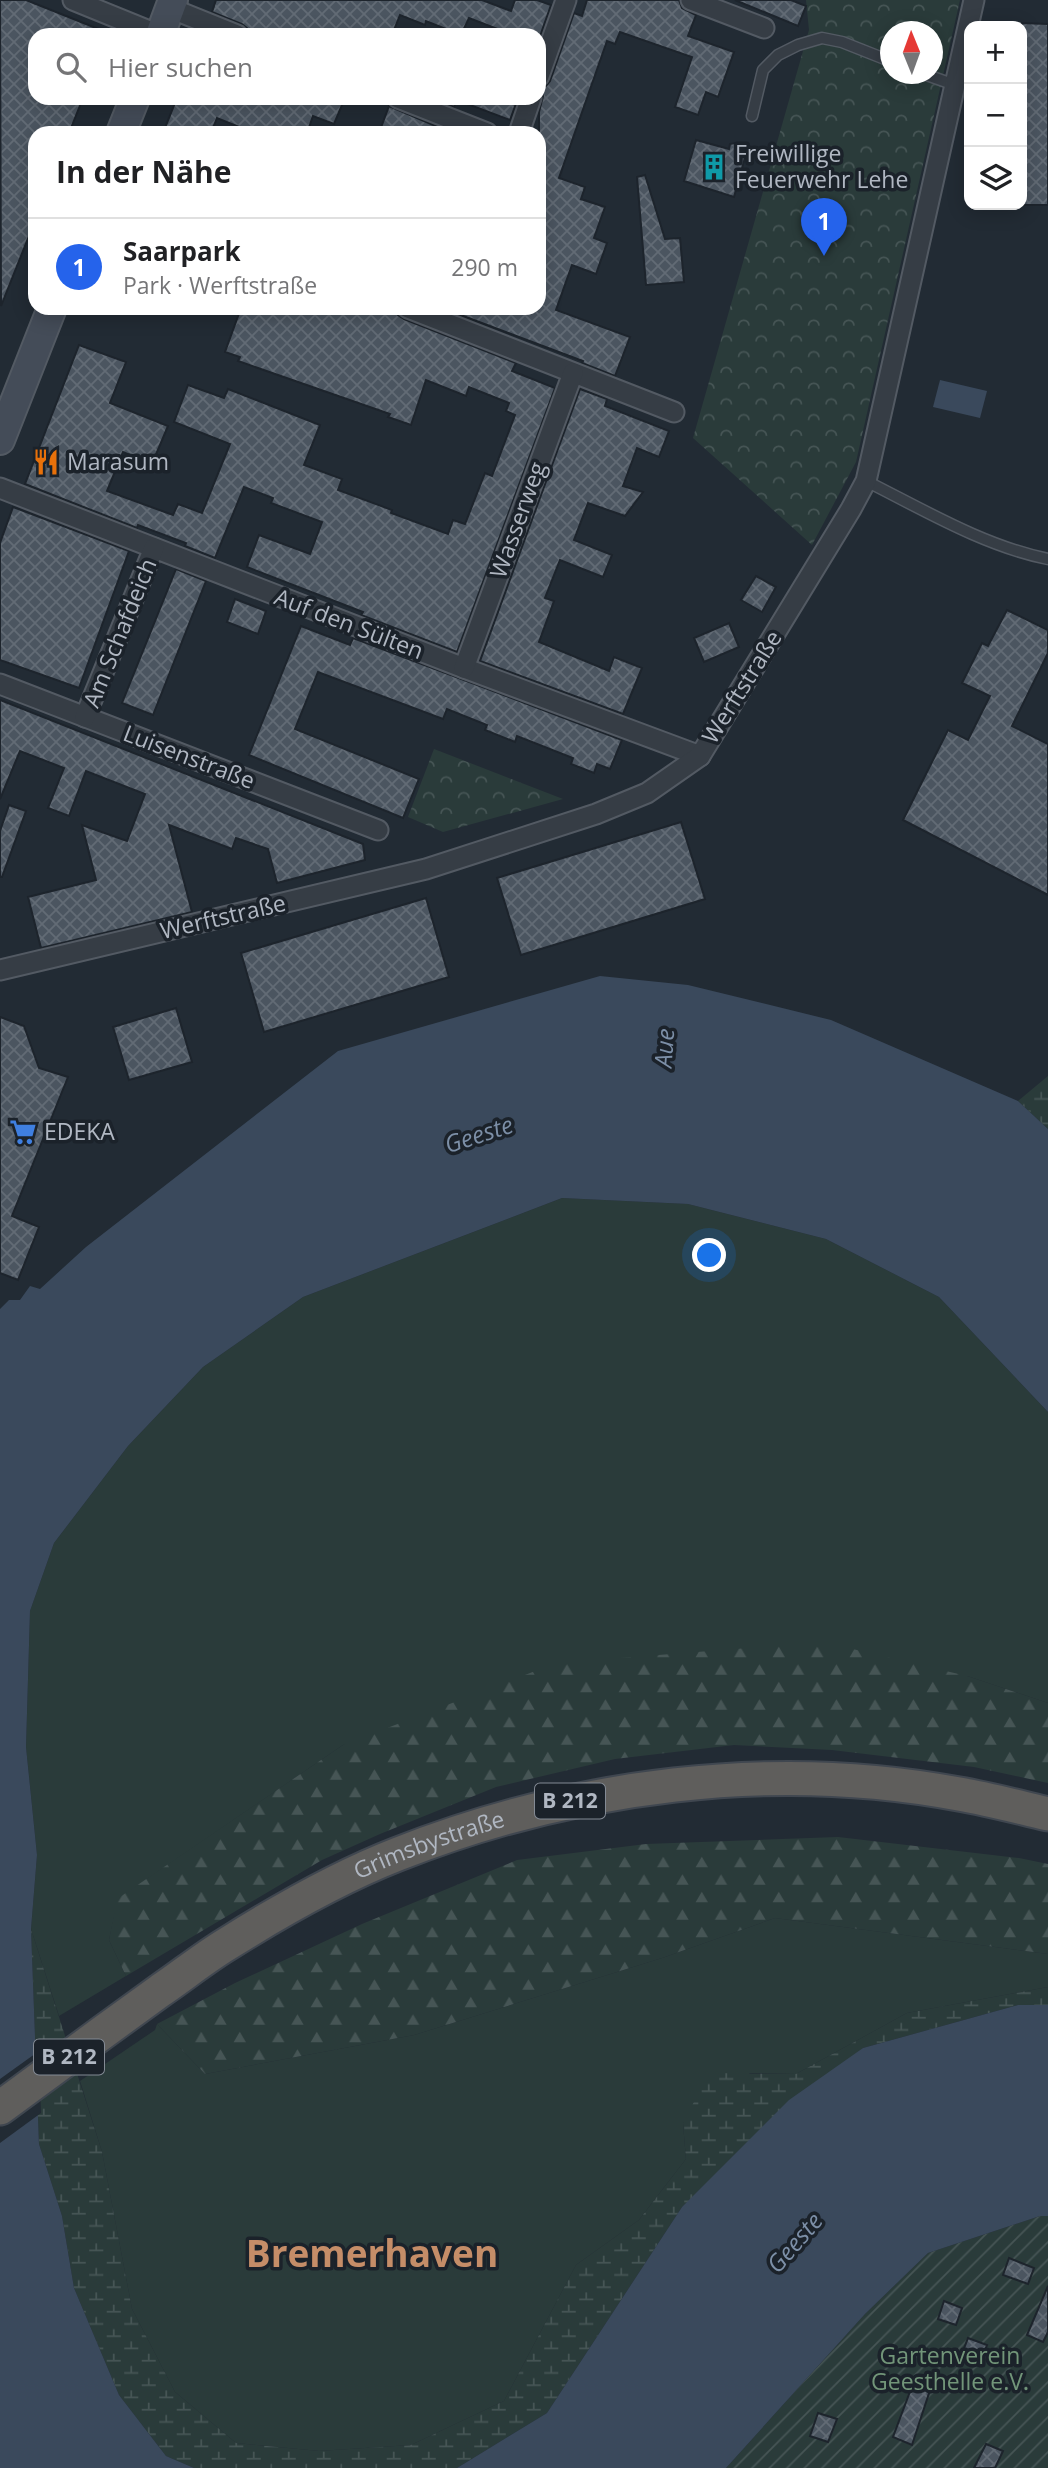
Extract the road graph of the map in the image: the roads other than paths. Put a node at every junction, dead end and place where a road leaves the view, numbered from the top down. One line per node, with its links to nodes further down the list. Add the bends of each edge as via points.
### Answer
1 (74, 0): 6 (street)
2 (566, 0): 10 (street)
3 (691, 0): 9 (street)
4 (974, 0): 13 (street, Werftstraße)
5 (171, 4): 7 (main road); 8 (street)
6 (142, 28)
7 (162, 28)
8 (222, 28)
9 (764, 28)
10 (546, 56)
11 (880, 57): 17 (lane, via 822,38 798,45 778,55 764,71)
12 (943, 81): 13 (lane)
13 (955, 85): 26 (street, Werftstraße)
14 (132, 105): 18 (main road)
15 (416, 105): 19 (street)
16 (529, 105): 20 (street)
17 (752, 116)
18 (124, 126)
19 (469, 126)
20 (521, 126)
21 (49, 315): 25 (main road)
22 (452, 316): 23 (street)
23 (573, 373): 24 (street); 30 (street, Wasserweg)
24 (674, 412)
25 (0, 440)
26 (866, 481): 29 (lane, via 962,529); 33 (street, Werftstraße)
27 (0, 488): 28 (street, Auf den Sülten)
28 (154, 548): 30 (street, Auf den Sülten); 32 (street, Am Schafdeich)
29 (1048, 559)
30 (464, 668): 33 (street, Auf den Sülten)
31 (0, 684): 32 (street, Luisenstraße)
32 (85, 717): 34 (street, Luisenstraße)
33 (700, 756): 35 (street, Werftstraße, via 647,793 426,869)
34 (378, 830)
35 (0, 970)
36 (1048, 1814): 37 (highway, Grimsbystraße / B 212, via 958,1793 878,1783 724,1780 565,1802 489,1822 397,1854 226,1944)
37 (0, 2108)

